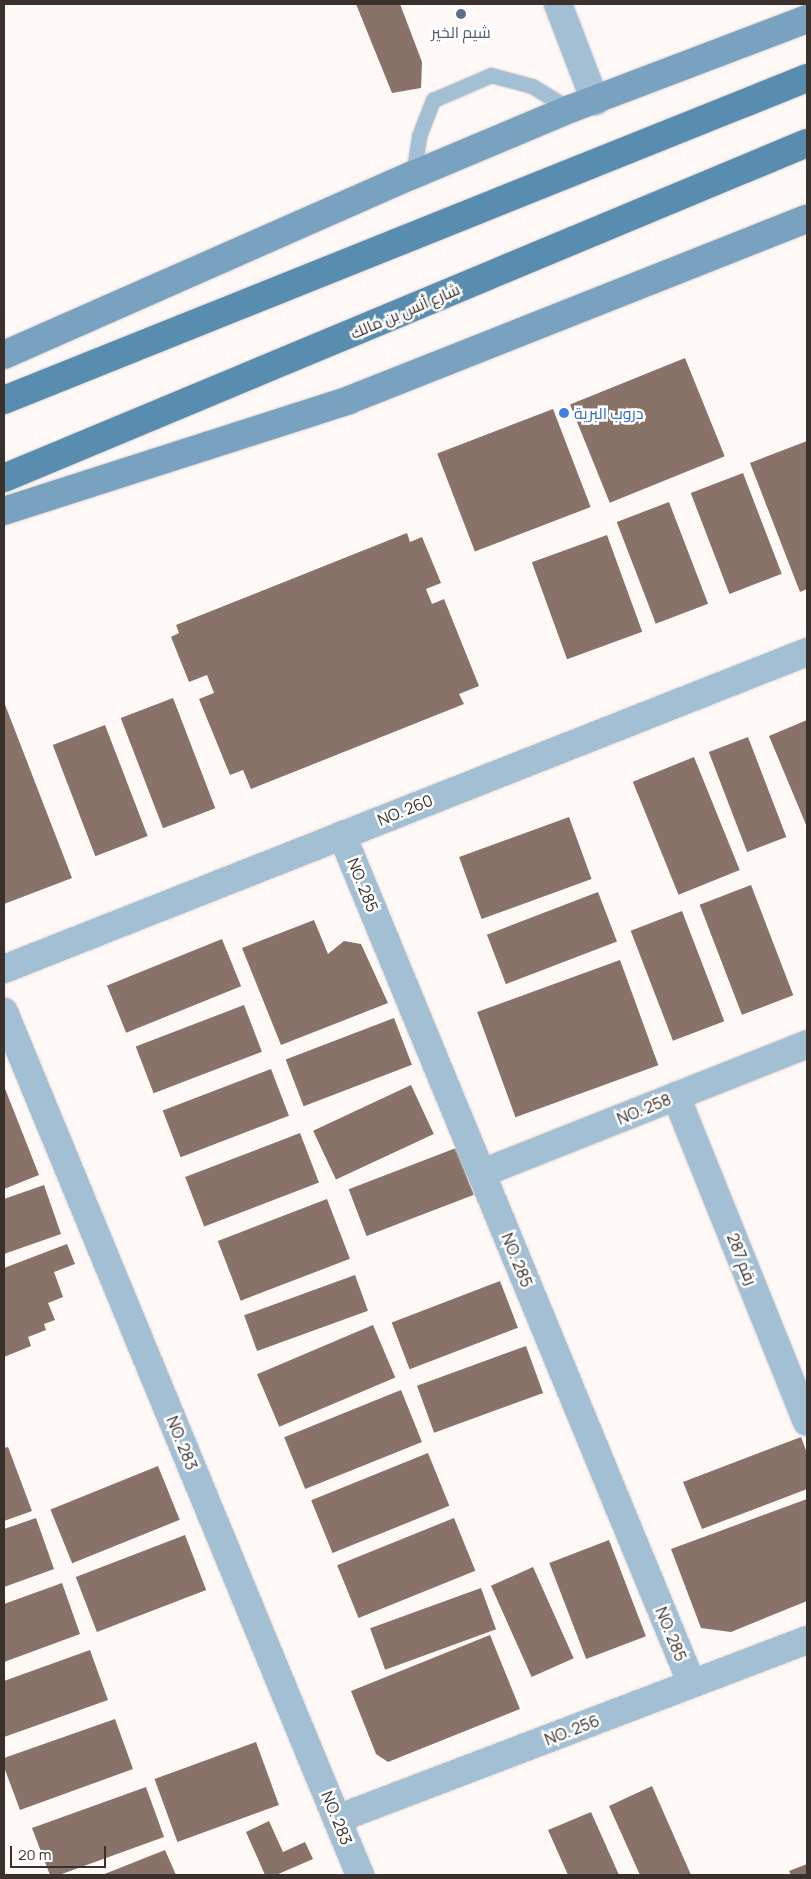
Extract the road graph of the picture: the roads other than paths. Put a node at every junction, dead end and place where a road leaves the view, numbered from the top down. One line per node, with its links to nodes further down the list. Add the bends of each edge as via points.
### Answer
1 (558, 4): 4 (street)
2 (807, 19): 4 (main road)
3 (807, 78): 10 (main road)
4 (596, 100): 5 (main road)
5 (570, 109): 7 (main road); 7 (lane, via 532,86 491,75 433,100 418,136)
6 (807, 143): 11 (main road, شارع أنس بن مالك)
7 (413, 174): 9 (main road)
8 (807, 218): 12 (main road, via 350,400)
9 (4, 355)
10 (4, 400)
11 (4, 478)
12 (4, 511)
13 (807, 652): 14 (street, NO. 260)
14 (342, 836): 15 (street, NO. 260); 19 (street, NO. 285)
15 (4, 969)
16 (4, 1012): 23 (street, NO. 283)
17 (807, 1044): 18 (street, NO. 258)
18 (676, 1096): 19 (street, NO. 258); 20 (street, رقم 287)
19 (482, 1174): 22 (street, NO. 285)
20 (807, 1422)
21 (807, 1640): 22 (street, NO. 256)
22 (692, 1684): 23 (street, NO. 256)
23 (337, 1819): 24 (street, NO. 283)
24 (360, 1875)

